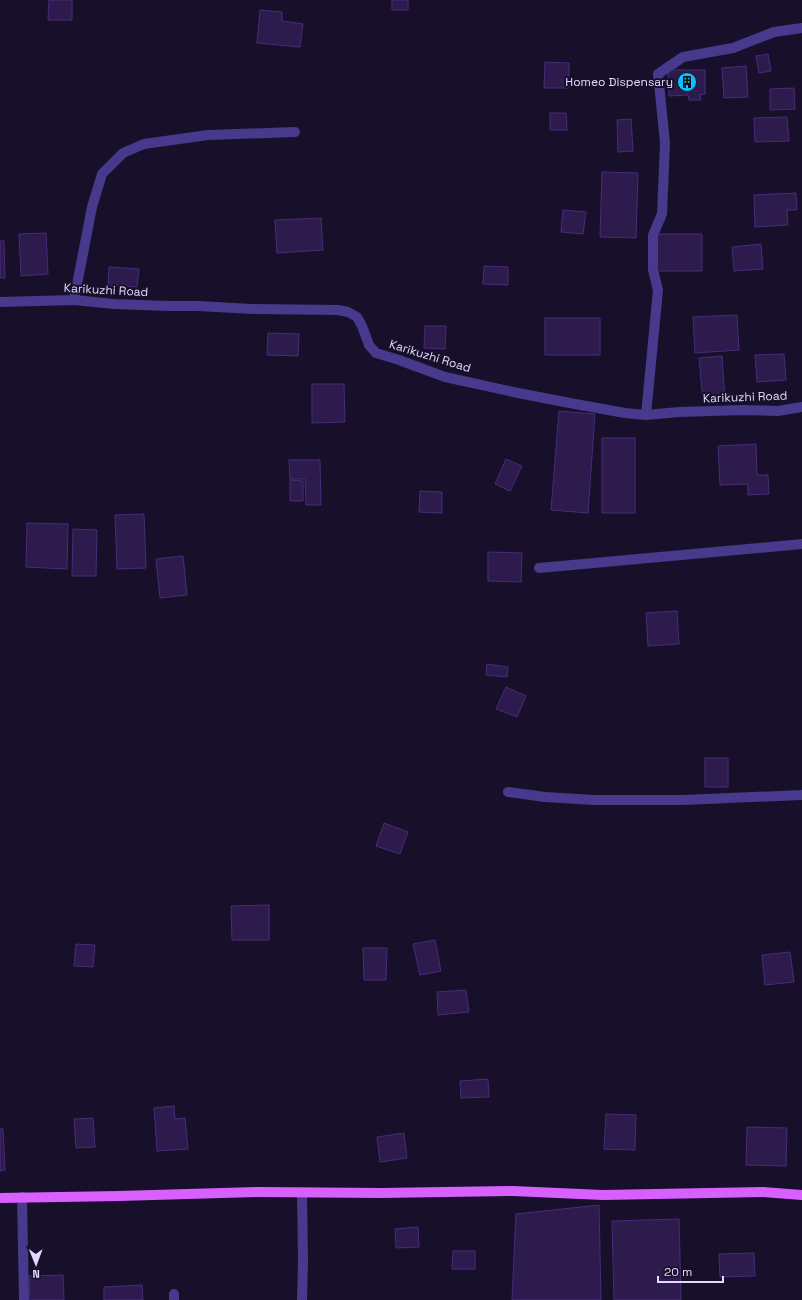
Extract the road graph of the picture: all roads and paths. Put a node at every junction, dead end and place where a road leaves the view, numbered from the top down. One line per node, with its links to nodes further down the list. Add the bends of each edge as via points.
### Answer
1 (802, 28): 6 (street, via 774,32 733,48 683,58 658,74 665,143 662,214 653,235 653,270 658,290)
2 (295, 132): 3 (street, via 208,135 144,144 123,153 102,174 92,207)
3 (74, 300): 4 (street, Karikuzhi Road); 6 (street, Karikuzhi Road, via 114,304 323,309 348,312 357,317 369,345 376,354 451,378 575,404)
4 (0, 302)
5 (802, 407): 6 (street, Karikuzhi Road, via 778,411 743,410)
6 (646, 415)
7 (802, 544): 8 (street)
8 (539, 568)
9 (508, 792): 10 (street, via 545,798 594,800 682,800)
10 (802, 795)
11 (302, 1192): 12 (main road, via 513,1191 603,1195 764,1192); 14 (main road); 16 (street)
12 (802, 1195)
13 (0, 1198): 14 (main road)
14 (22, 1198): 15 (street)
15 (24, 1300)
16 (302, 1300)

